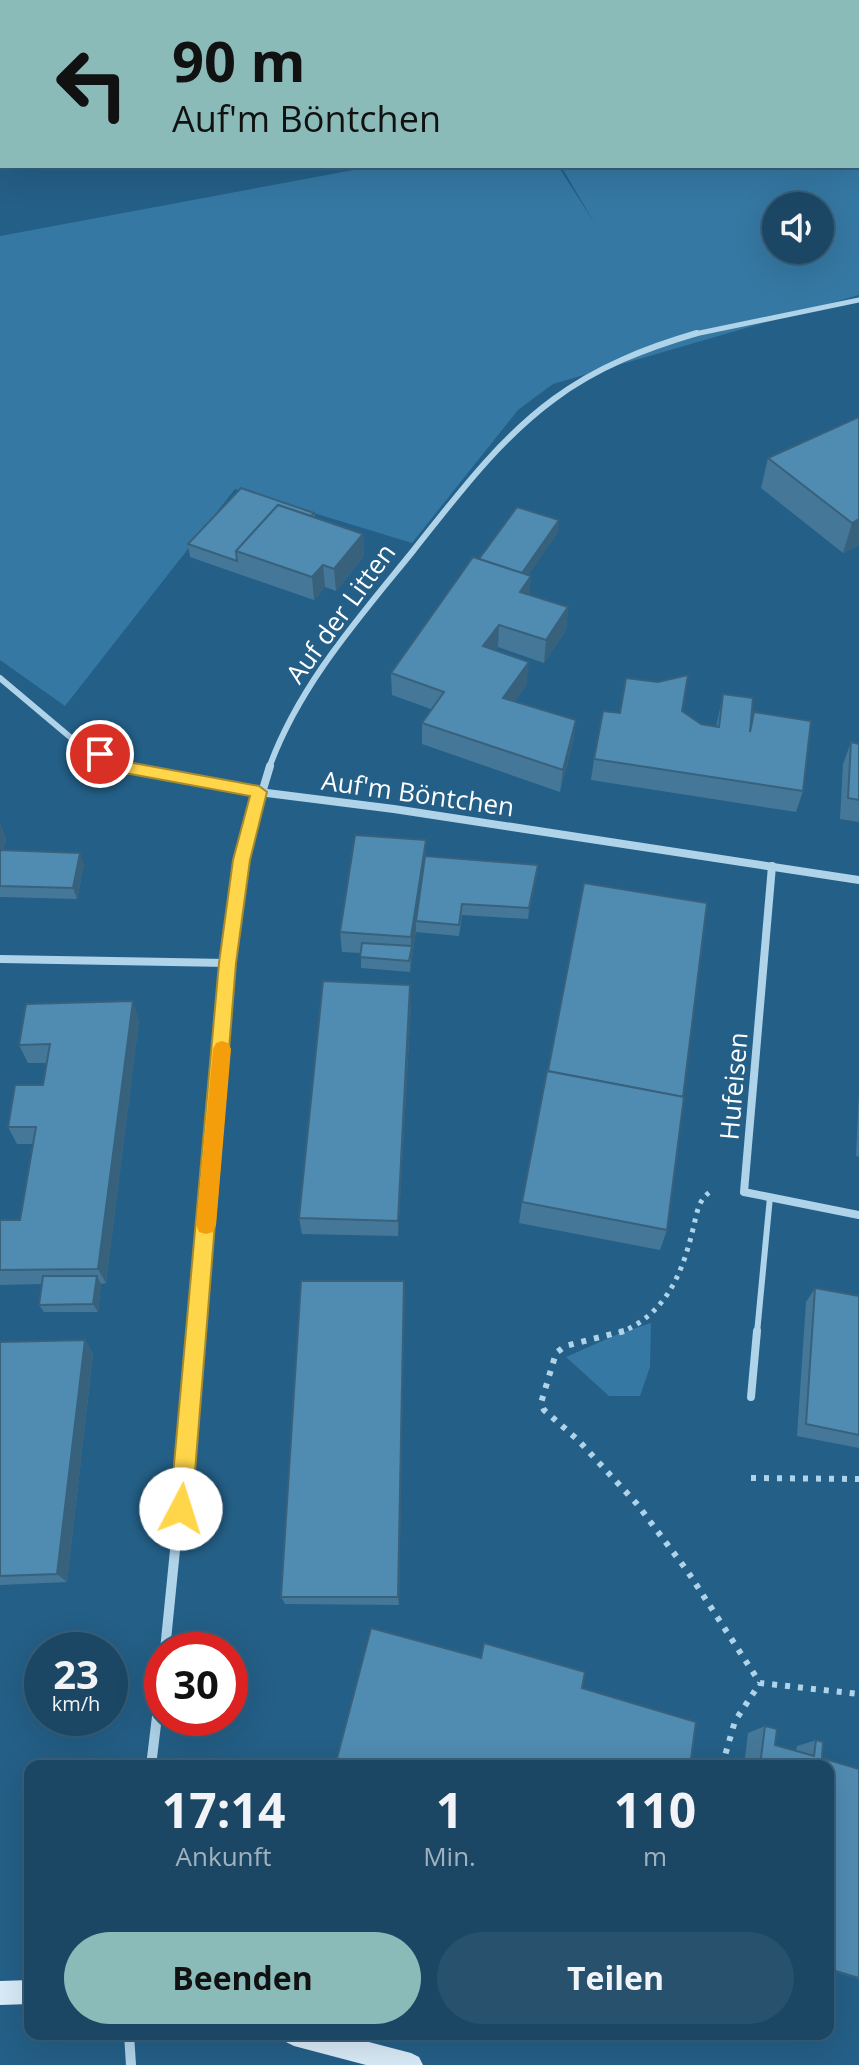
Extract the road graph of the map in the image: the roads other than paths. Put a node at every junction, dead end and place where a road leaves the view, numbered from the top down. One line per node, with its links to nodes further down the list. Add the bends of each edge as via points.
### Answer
1 (859, 300): 3 (street, Auf der Litten, via 658,344 604,367 526,422 495,449 321,669 280,740)
2 (0, 678): 3 (street, Auf'm Böntchen, via 76,742 125,767)
3 (259, 792): 4 (street, Auf'm Böntchen); 7 (street, Auf der Litten, via 242,860)
4 (772, 866): 5 (street, Auf'm Böntchen); 8 (street, Hufeisen, via 744,1192)
5 (859, 880)
6 (0, 959): 7 (street)
7 (227, 963): 11 (street, Auf der Litten)
8 (770, 1197): 9 (street); 10 (lane)
9 (859, 1215)
10 (751, 1397)
11 (167, 1632)
12 (155, 1736): 13 (street)
13 (152, 1760)
14 (24, 1992): 15 (main road)
15 (0, 1993)
16 (129, 2040): 18 (street)
17 (317, 2040): 19 (main road)
18 (131, 2065)
19 (411, 2065)

